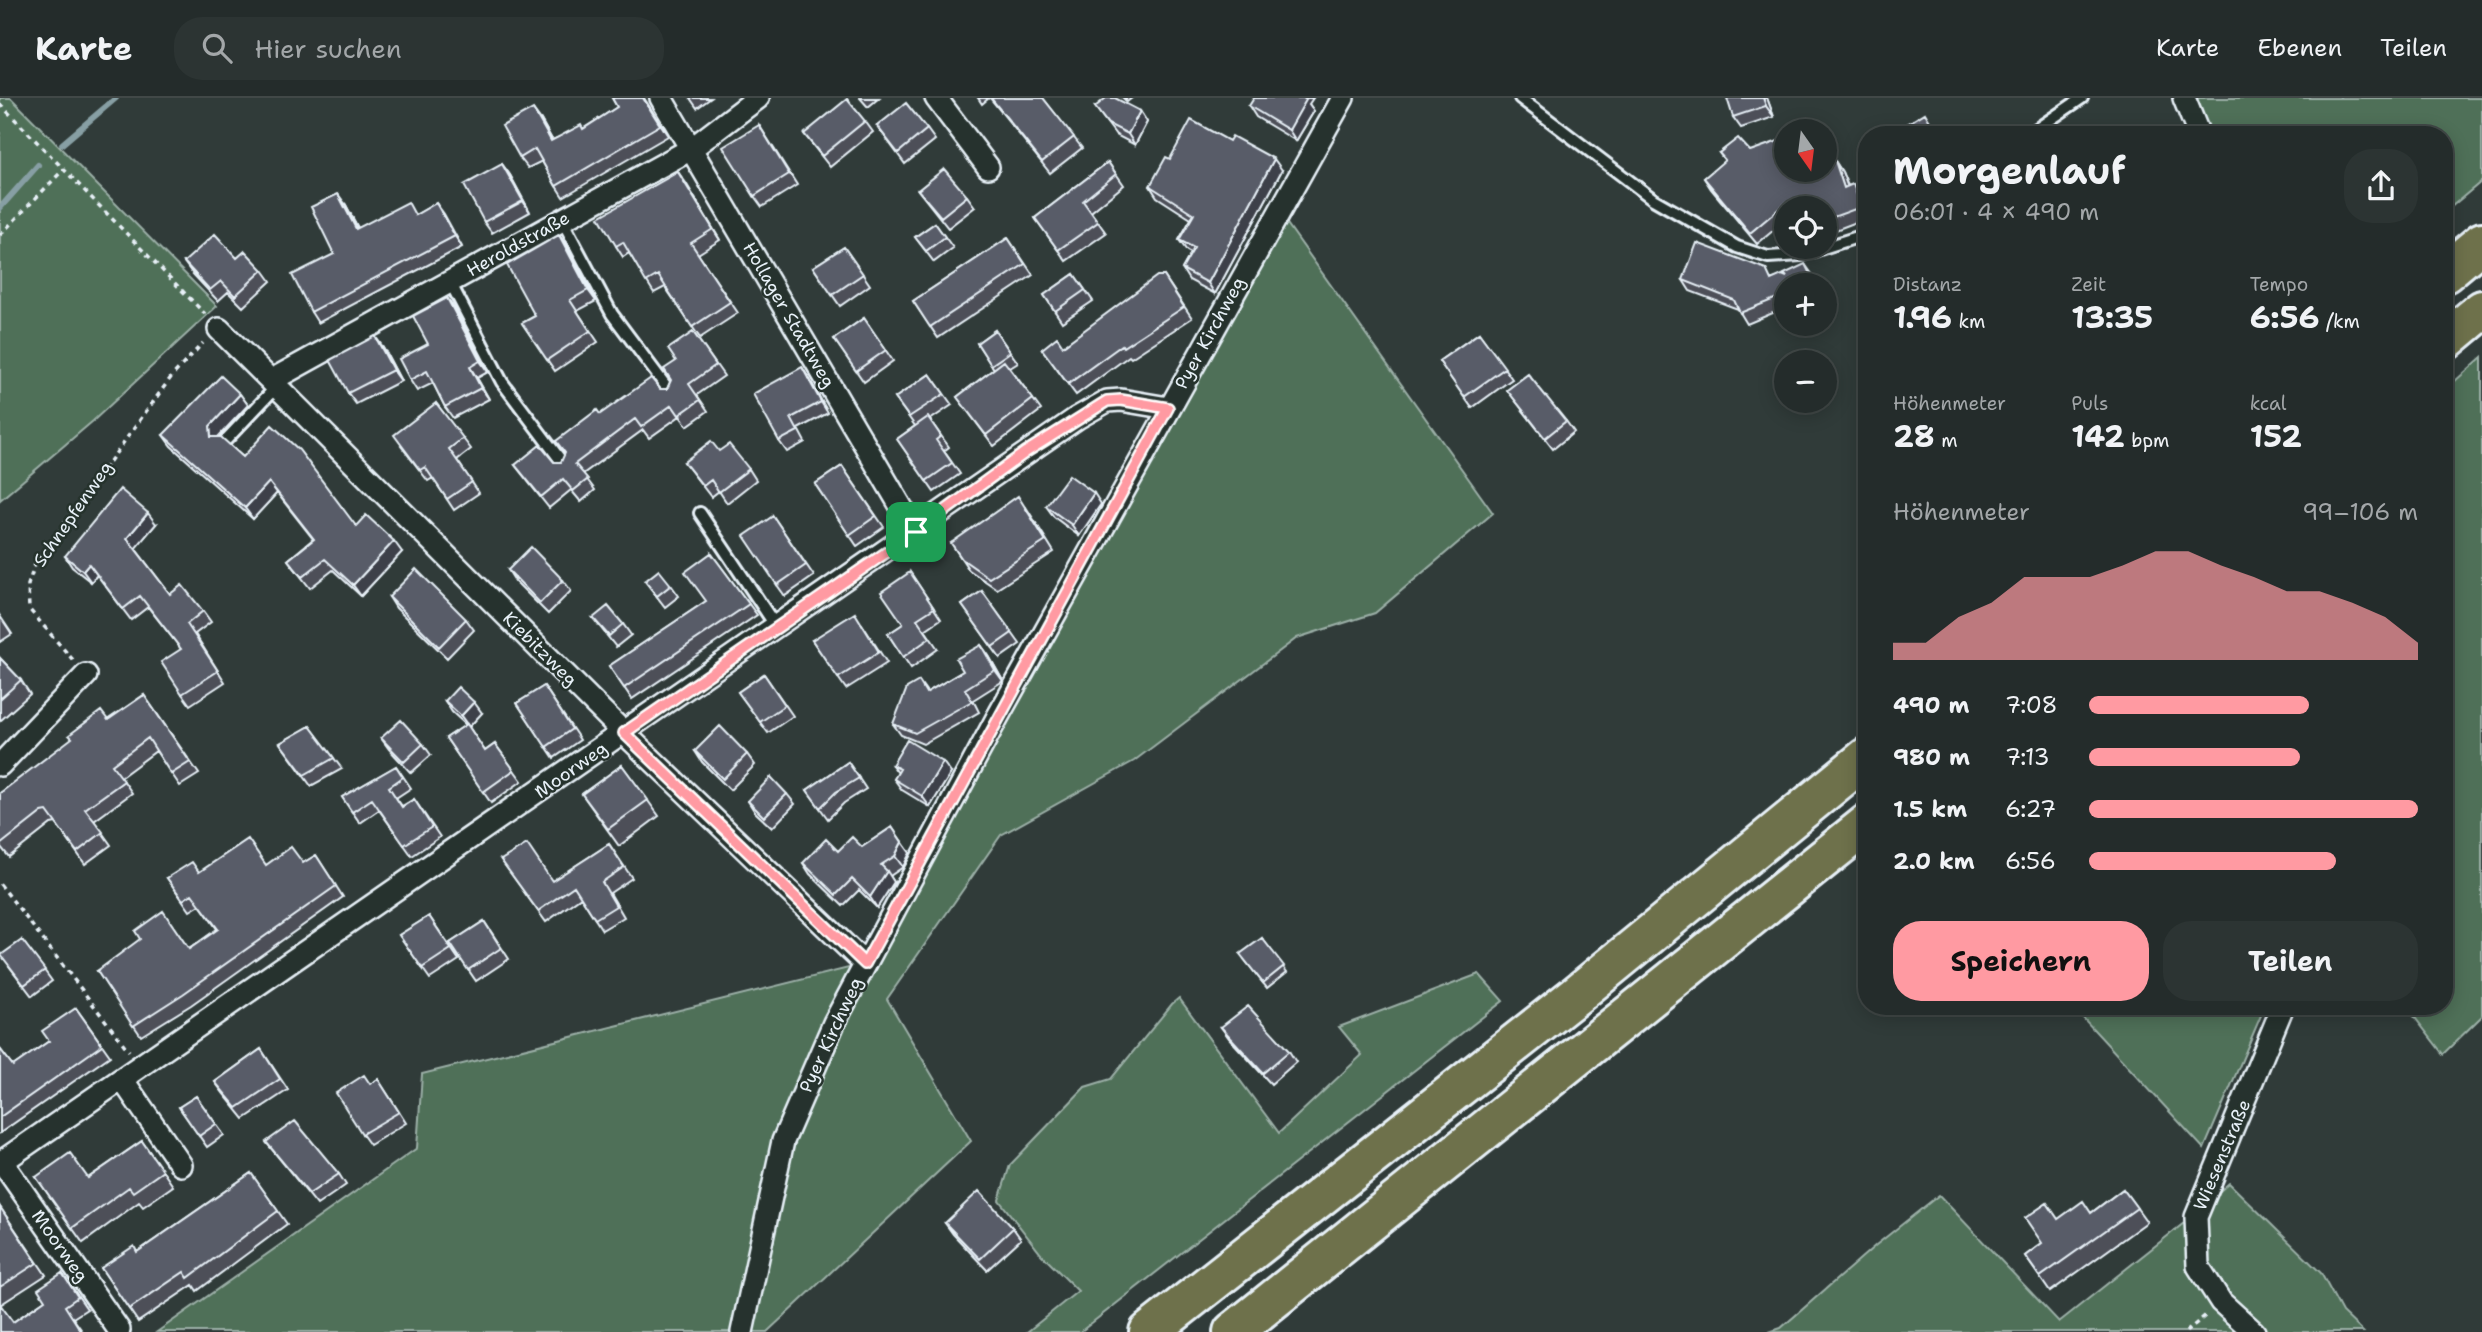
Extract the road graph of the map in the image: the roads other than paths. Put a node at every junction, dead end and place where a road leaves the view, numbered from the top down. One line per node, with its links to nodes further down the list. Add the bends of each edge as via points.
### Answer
1 (661, 98): 10 (street, Hollager Stadtweg)
2 (758, 98): 10 (street, Heroldstraße)
3 (936, 98): 11 (street)
4 (1343, 98): 22 (street, Pyer Kirchweg)
5 (1520, 98): 13 (lane, via 1653,199 1737,247 1768,257 1801,255)
6 (2082, 98): 8 (lane)
7 (2184, 98): 9 (street)
8 (2041, 126)
9 (2195, 126)
10 (691, 149): 12 (street, Heroldstraße); 26 (street, Hollager Stadtweg)
11 (988, 167)
12 (562, 220): 16 (street, Heroldstraße); 21 (lane, via 612,314)
13 (1858, 236)
14 (2482, 242): 15 (highway)
15 (2453, 266)
16 (450, 282): 20 (street, Heroldstraße); 24 (lane, via 502,382)
17 (2482, 310): 19 (highway)
18 (219, 329): 20 (street, Kiebitzweg)
19 (2453, 334)
20 (275, 382): 23 (lane); 29 (street, Kiebitzweg)
21 (671, 393)
22 (1168, 408): 26 (street, Moorweg, via 1107,401 1026,452); 33 (street, Pyer Kirchweg)
23 (224, 442)
24 (565, 466)
25 (700, 513): 27 (lane)
26 (916, 532): 27 (street, Moorweg)
27 (777, 628): 29 (street, Moorweg)
28 (86, 675): 31 (street)
29 (624, 733): 33 (street, Kiebitzweg); 35 (street, Moorweg)
30 (1858, 764): 40 (highway, via 1575,996)
31 (0, 765)
32 (1858, 831): 41 (highway)
33 (865, 964): 39 (street, Pyer Kirchweg, via 783,1141)
34 (2279, 1015): 42 (street, Wiesenstraße, via 2196,1217 2198,1266 2221,1302)
35 (122, 1079): 36 (street, Moorweg); 37 (street)
36 (1, 1162): 38 (street, Moorweg)
37 (181, 1165)
38 (119, 1330)
39 (742, 1332)
40 (1149, 1332)
41 (1233, 1332)
42 (2254, 1332)

